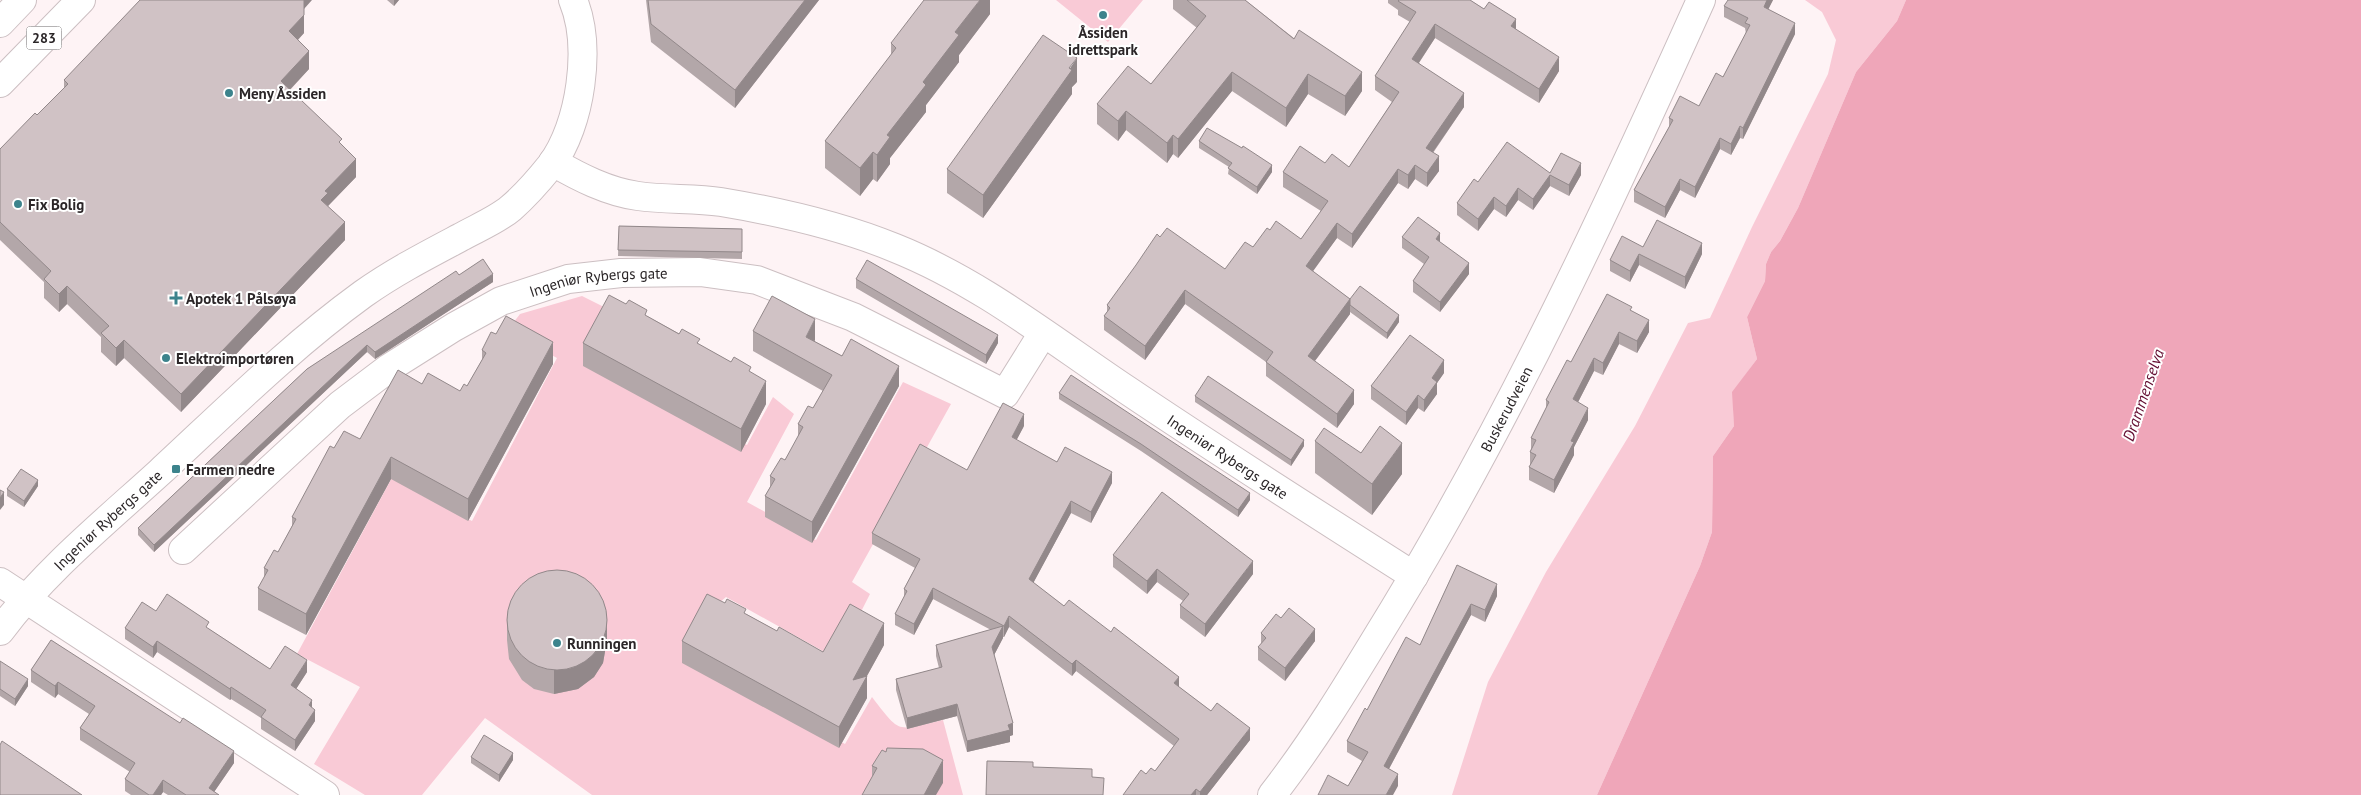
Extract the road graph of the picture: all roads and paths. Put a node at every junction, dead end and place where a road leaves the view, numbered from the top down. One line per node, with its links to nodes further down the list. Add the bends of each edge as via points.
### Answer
1 (22, 0): 5 (street, 283)
2 (80, 0): 6 (street, 283)
3 (573, 0): 7 (street, Ingeniør Rybergs gate, via 581,40 581,79 574,113)
4 (1701, 0): 10 (street, Buskerudveien, via 1536,355)
5 (0, 23)
6 (0, 83)
7 (553, 162): 8 (street, Ingeniør Rybergs gate, via 592,182 637,196 718,202 816,220 854,233 935,266 1004,305); 12 (street, Ingeniør Rybergs gate, via 532,189 510,209 398,271 319,328 271,368)
8 (1043, 333): 9 (street, Ingeniør Rybergs gate, via 1004,394 853,317 757,280 700,272 621,273 568,279 501,301 389,368 340,405); 10 (street, Ingeniør Rybergs gate, via 1196,437)
9 (183, 550)
10 (1414, 576): 15 (street, Buskerudveien, via 1322,727)
11 (0, 582): 12 (street)
12 (25, 599): 13 (street, Ingeniør Rybergs gate); 14 (street)
13 (0, 632)
14 (325, 795)
15 (1272, 795)

